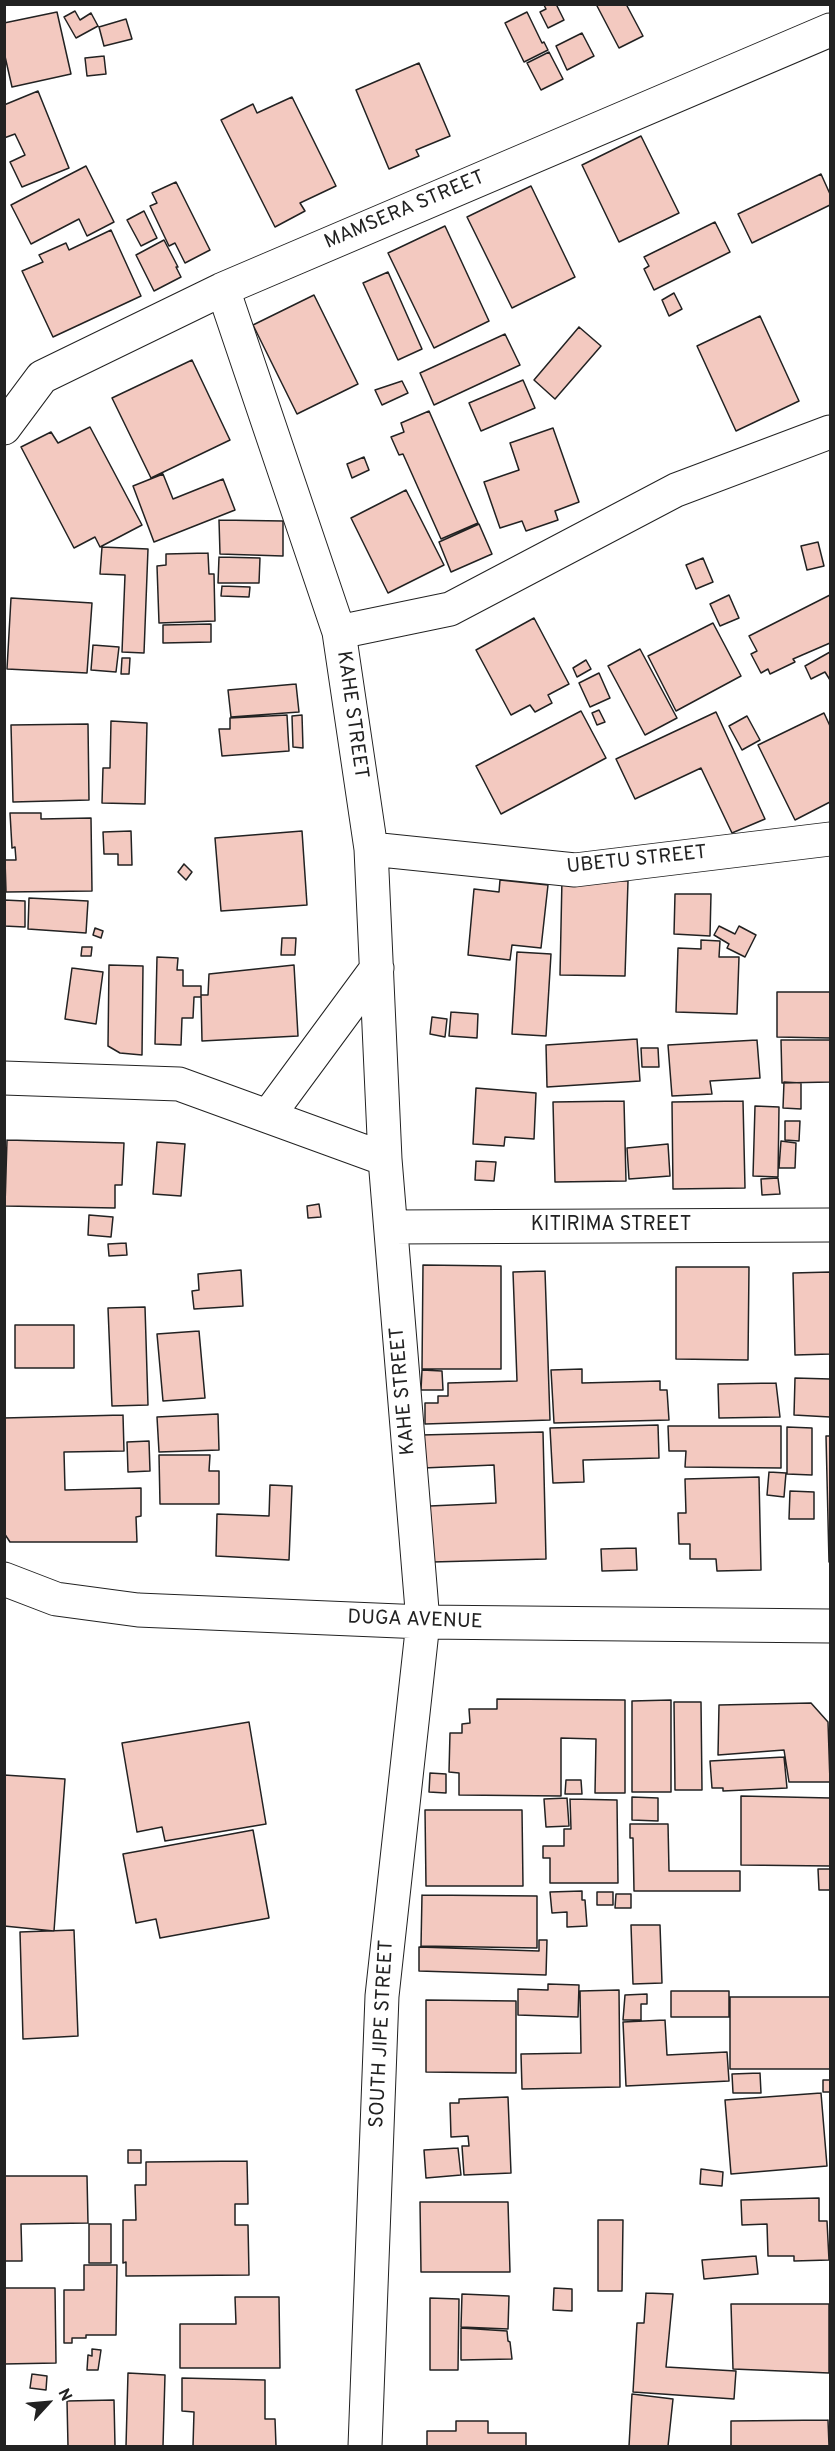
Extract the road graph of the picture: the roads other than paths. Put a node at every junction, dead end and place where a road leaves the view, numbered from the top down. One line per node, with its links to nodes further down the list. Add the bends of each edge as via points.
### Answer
1 (831, 30): 2 (street, MAMSERA STREET)
2 (223, 289): 3 (street, MAMSERA STREET, via 42,377); 5 (street, KAHE STREET)
3 (4, 428)
4 (831, 432): 5 (street, via 676,490 450,609)
5 (339, 632): 7 (street, KAHE STREET)
6 (831, 839): 7 (street, UBETU STREET, via 575,870)
7 (371, 849): 8 (street, KAHE STREET)
8 (377, 968): 10 (street); 11 (street, KAHE STREET)
9 (4, 1078): 10 (street, via 179,1084)
10 (268, 1116): 11 (street)
11 (386, 1159): 13 (street, KAHE STREET)
12 (831, 1225): 13 (street, KITIRIMA STREET)
13 (391, 1227): 15 (street, KAHE STREET)
14 (4, 1579): 15 (street, DUGA AVENUE, via 56,1599 138,1610)
15 (423, 1622): 16 (street, DUGA AVENUE); 17 (street, SOUTH JIPE STREET, via 382,1996)
16 (831, 1626)
17 (365, 2446)

